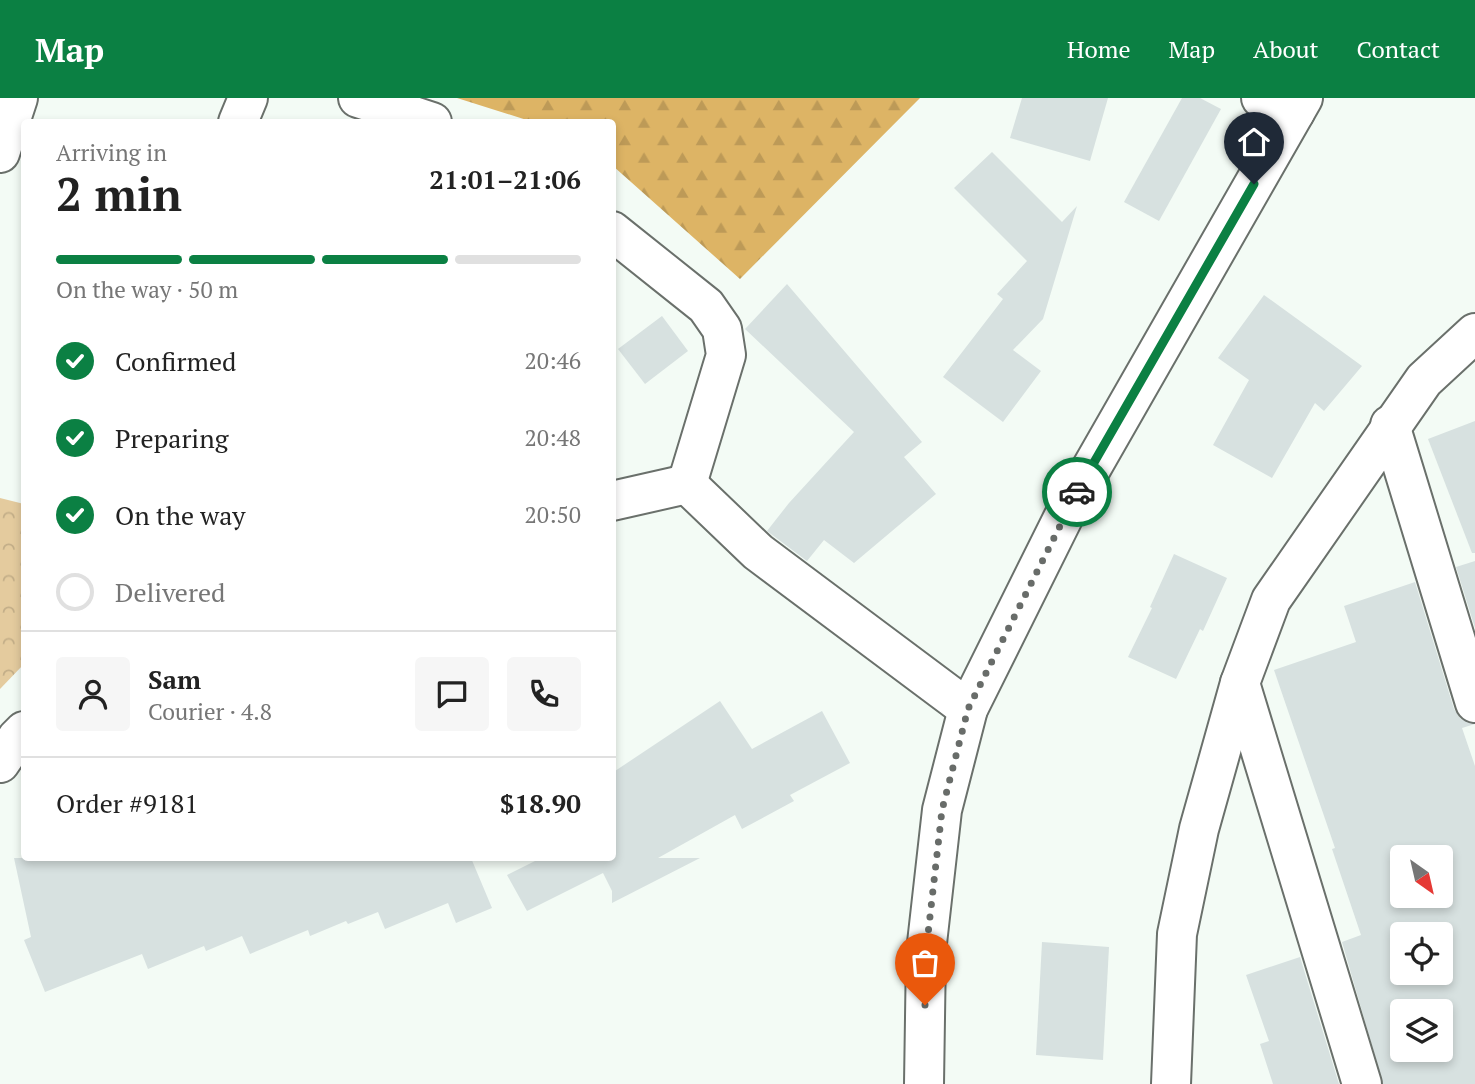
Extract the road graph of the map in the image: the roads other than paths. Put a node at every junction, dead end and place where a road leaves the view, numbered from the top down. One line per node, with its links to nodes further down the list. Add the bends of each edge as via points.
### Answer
1 (19, 98): 7 (street)
2 (248, 98): 5 (street)
3 (358, 98): 6 (street)
4 (1286, 103): 15 (street, via 1064,516)
5 (240, 119)
6 (423, 119)
7 (0, 153)
8 (616, 233): 11 (street, via 706,306 722,329 726,355)
9 (1475, 333): 10 (street, via 1424,380)
10 (1390, 425): 13 (street, via 1271,600); 14 (street)
11 (687, 484): 12 (street); 15 (street, via 758,552)
12 (616, 500)
13 (1240, 683): 17 (street, via 1199,829 1177,934); 18 (street)
14 (1475, 703)
15 (968, 709): 16 (street, via 942,810 926,952)
16 (924, 1084)
17 (1171, 1084)
18 (1362, 1084)

